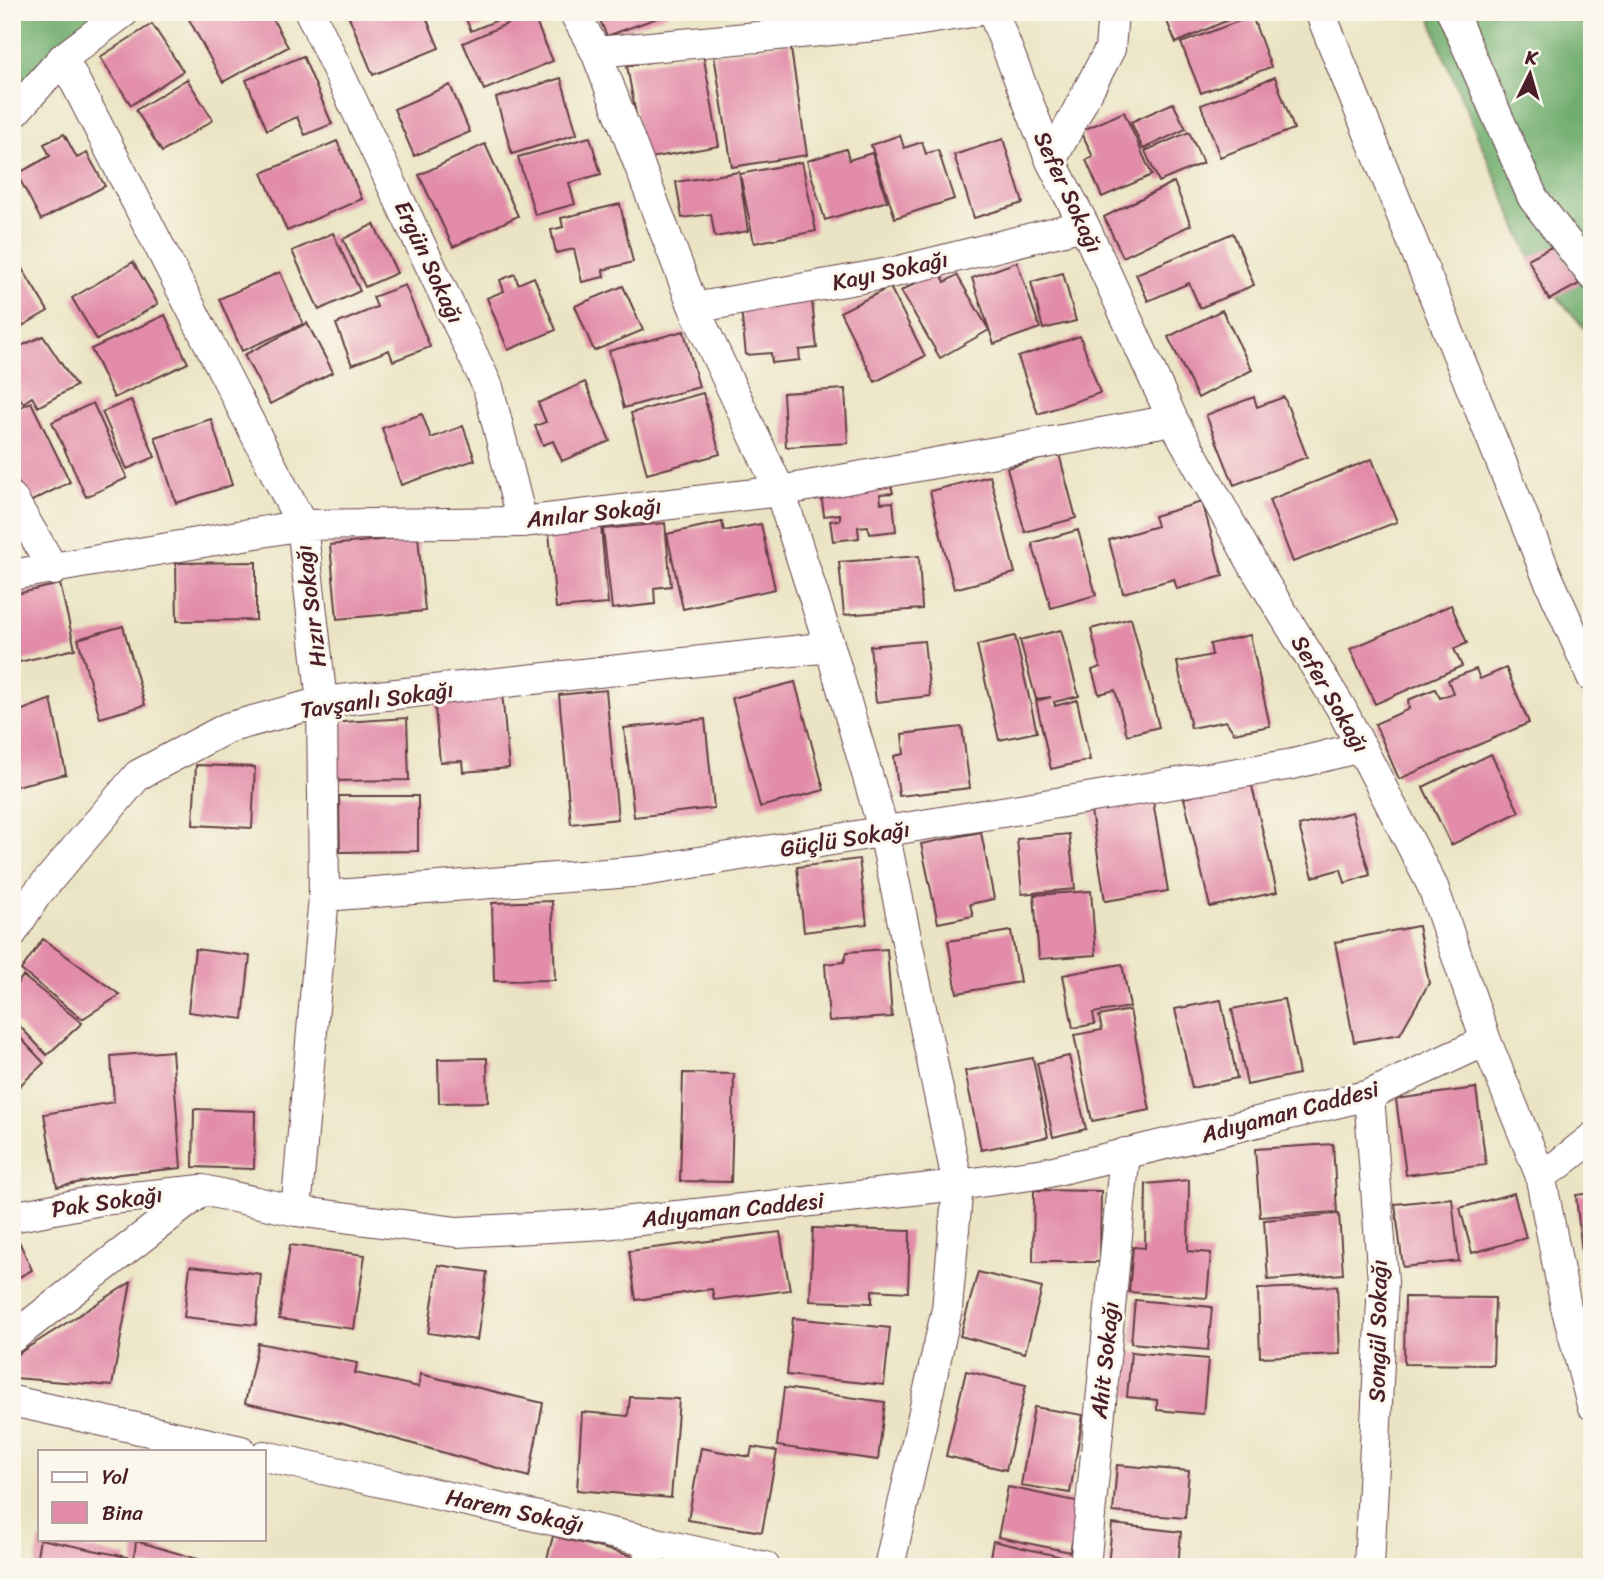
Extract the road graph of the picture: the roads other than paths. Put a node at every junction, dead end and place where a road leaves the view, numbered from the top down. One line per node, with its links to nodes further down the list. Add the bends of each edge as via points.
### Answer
1 (124, 12): 10 (street)
2 (310, 12): 19 (street, Ergün Sokağı, via 488,387)
3 (575, 12): 9 (street)
4 (972, 12): 9 (street, via 896,24)
5 (992, 12): 12 (street, Sefer Sokağı)
6 (1113, 12): 12 (street, via 1110,49)
7 (1320, 12): 24 (street)
8 (1452, 12): 14 (street, via 1533,198)
9 (596, 52): 15 (street)
10 (63, 58): 11 (street); 20 (street, Hızır Sokağı)
11 (12, 116)
12 (1051, 161): 13 (street, Sefer Sokağı)
13 (1084, 225): 15 (street, Kayı Sokağı, via 895,272); 16 (street, Sefer Sokağı)
14 (1592, 275)
15 (694, 308): 17 (street)
16 (1173, 420): 17 (street, Anılar Sokağı); 26 (street, Sefer Sokağı)
17 (780, 491): 19 (street, Anılar Sokağı); 23 (street)
18 (12, 498): 21 (street)
19 (522, 522): 20 (street, Anılar Sokağı)
20 (302, 525): 21 (street, Anılar Sokağı); 25 (street, Hızır Sokağı)
21 (54, 569): 22 (street, Anılar Sokağı)
22 (12, 575)
23 (830, 647): 25 (street, Tavşanlı Sokağı); 27 (street)
24 (1592, 677)
25 (322, 702): 28 (street, Tavşanlı Sokağı, via 227,728 138,775); 29 (street, Hızır Sokağı)
26 (1362, 747): 27 (street, Güçlü Sokağı, via 1293,764); 31 (street, Sefer Sokağı, via 1433,887)
27 (884, 832): 29 (street, Güçlü Sokağı, via 644,871); 36 (street)
28 (24, 896): 30 (street, Tavşanlı Sokağı)
29 (324, 896): 38 (street, Hızır Sokağı)
30 (12, 933)
31 (1486, 1041): 32 (street, Adıyaman Caddesi); 35 (street, Sefer Sokağı)
32 (1369, 1095): 34 (street, Adıyaman Caddesi); 49 (street, Songül Sokağı, via 1382,1281)
33 (1592, 1138): 35 (street)
34 (1125, 1153): 36 (street, Adıyaman Caddesi, via 1045,1172); 48 (street, Ahit Sokağı)
35 (1540, 1174): 42 (street, Sefer Sokağı, via 1566,1307)
36 (958, 1185): 38 (street, Adıyaman Caddesi, via 604,1224 457,1232); 47 (street, via 947,1309)
37 (203, 1189): 38 (street, Adıyaman Caddesi); 39 (street, Pak Sokağı, via 101,1200); 40 (street)
38 (296, 1211)
39 (12, 1217)
40 (12, 1338)
41 (12, 1401): 43 (street)
42 (1592, 1405)
43 (237, 1450)
44 (266, 1457): 45 (street, Harem Sokağı)
45 (649, 1554): 46 (street, Harem Sokağı)
46 (765, 1567)
47 (889, 1567)
48 (1086, 1567)
49 (1369, 1567)

